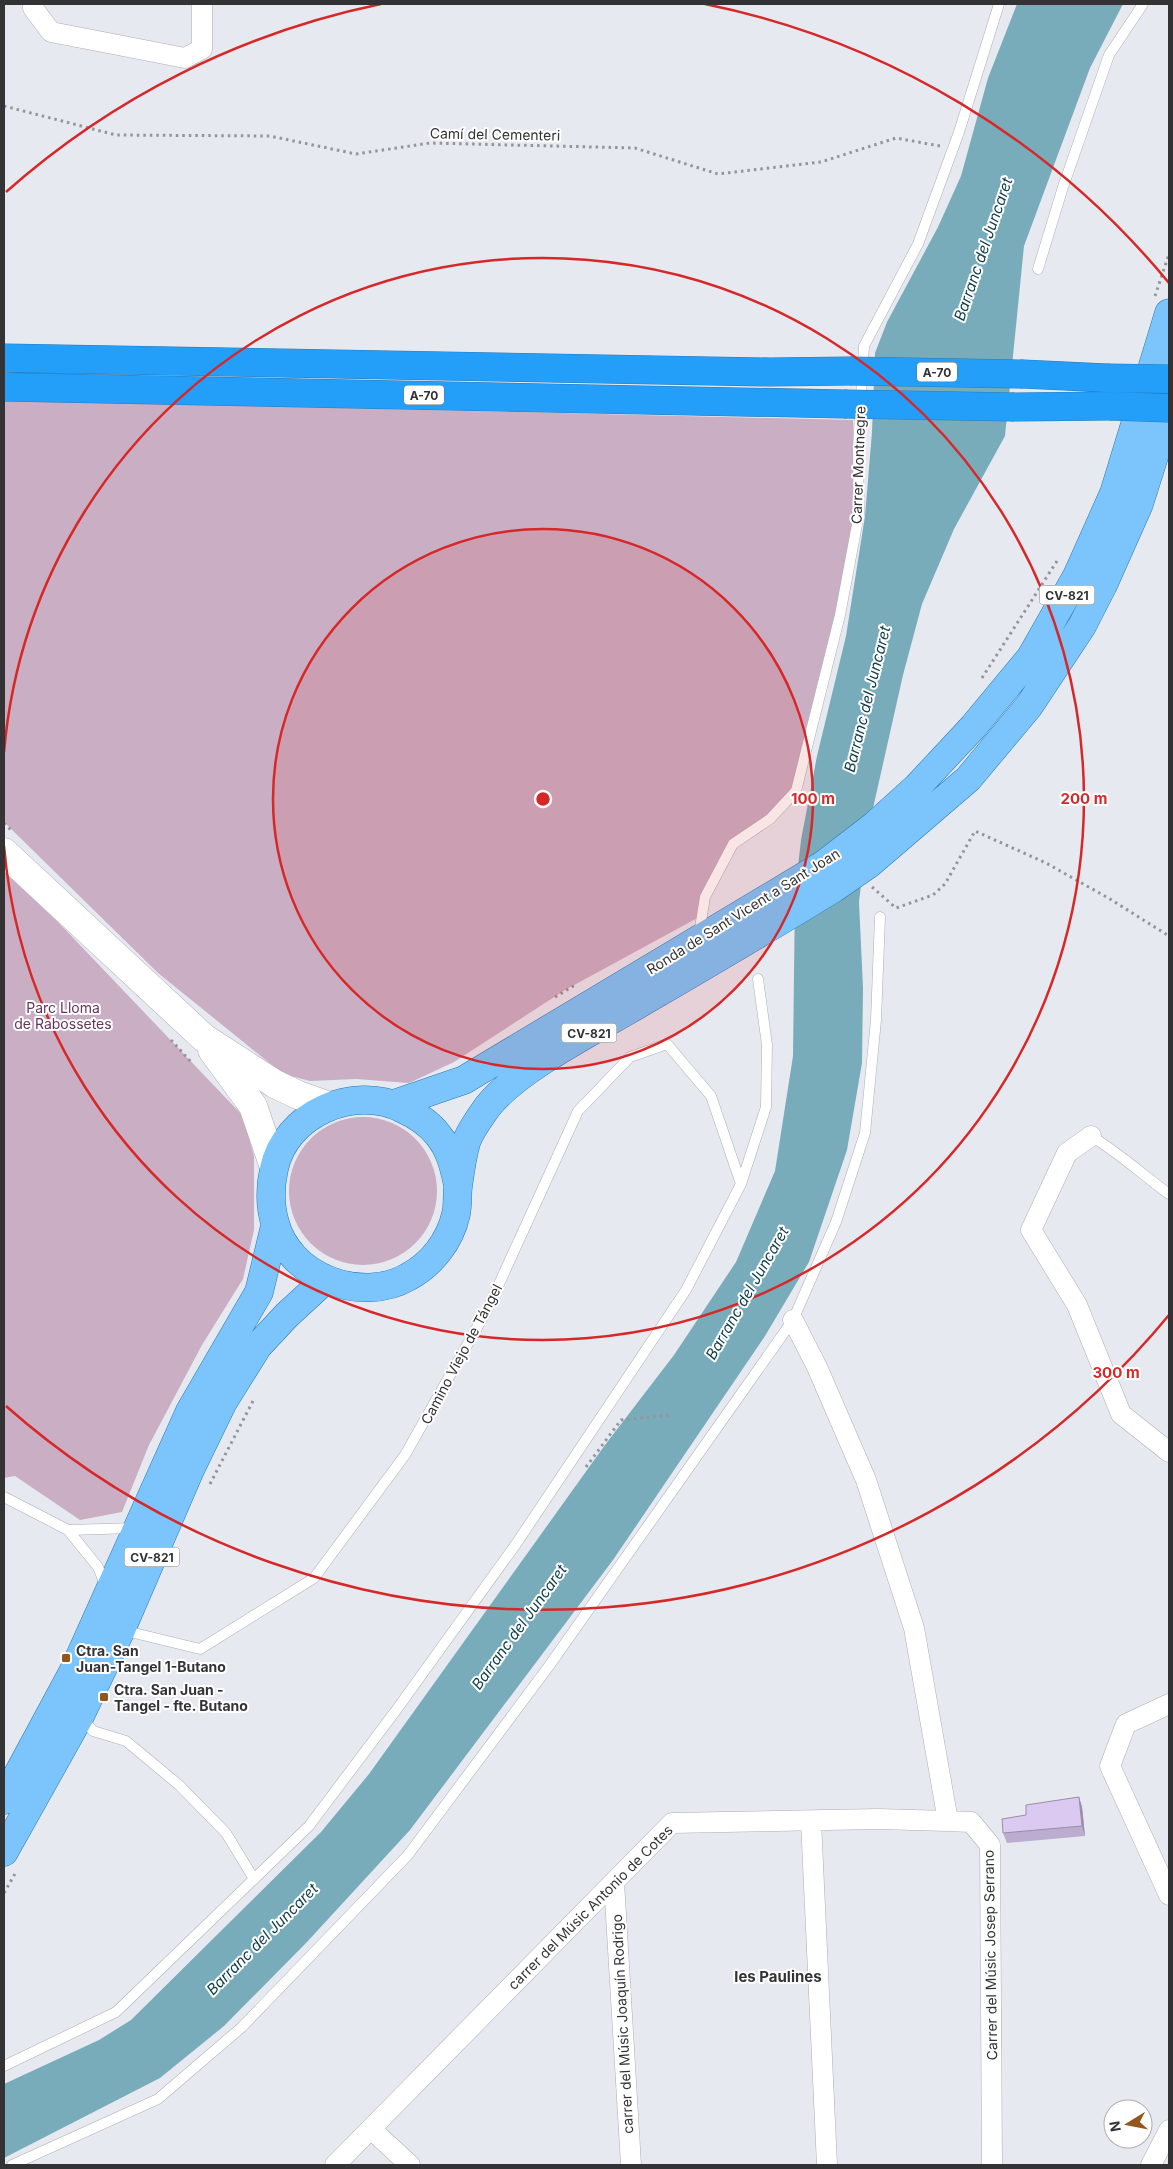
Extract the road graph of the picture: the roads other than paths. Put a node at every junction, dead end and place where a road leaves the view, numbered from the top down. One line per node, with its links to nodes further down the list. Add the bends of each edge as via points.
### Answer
1 (33, 4): 2 (street, via 50,32 185,58 202,48)
2 (202, 4)
3 (999, 4): 14 (lane, Carrer Montnegre, via 918,244 864,346 858,448 859,514 840,615 796,791 770,819 733,844 705,897)
4 (1143, 4): 5 (lane, via 1110,55 1063,186)
5 (1038, 269)
6 (1161, 306): 12 (main road, Ronda de Sant Vicent a Sant Joan / CV-821, via 1114,493 1076,576 1031,656 979,720 917,787)
7 (4, 358): 8 (highway, A-70, bridge, via 1023,374)
8 (1169, 380)
9 (4, 387): 10 (highway, A-70, bridge)
10 (1169, 409): 12 (main road, Ronda de Sant Vicent a Sant Joan / CV-821, via 1139,504 1107,576 1082,626 1029,706 968,778 869,875)
11 (4, 852): 16 (main road, CV-821)
12 (765, 915): 14 (main road, Ronda de Sant Vicent a Sant Joan / CV-821); 22 (main road, Ronda de Sant Vicent a Sant Joan / CV-821, via 514,1082 489,1105 466,1141)
13 (880, 917): 26 (lane, via 876,1020 865,1133 836,1222)
14 (699, 939): 17 (main road, Ronda de Sant Vicent a Sant Joan / CV-821, via 464,1080)
15 (758, 979): 21 (lane, via 768,1045 766,1107)
16 (204, 1038): 18 (main road, CV-821, via 275,1084); 20 (main road, CV-821, via 253,1106)
17 (394, 1104): 18 (main road, Ronda de Sant Vicent a Sant Joan / CV-821, via 351,1100); 22 (main road, Ronda de Sant Vicent a Sant Joan / CV-821, via 419,1117 438,1135 452,1158)
18 (330, 1106): 20 (main road, Ronda de Sant Vicent a Sant Joan / CV-821, via 305,1120 292,1134)
19 (1091, 1136): 23 (lane); 27 (street, via 1067,1153 1031,1230 1077,1305 1121,1414)
20 (274, 1167): 24 (main road, Ronda de Sant Vicent a Sant Joan / CV-821, via 270,1196)
21 (741, 1184): 32 (lane, Camino Viejo de Tángel, via 711,1096 667,1044 630,1057 578,1112 488,1308 415,1438 314,1578 200,1649); 39 (lane, via 686,1290 516,1544 309,1826)
22 (458, 1185): 25 (main road, Ronda de Sant Vicent a Sant Joan / CV-821, via 456,1213 447,1239 430,1262 415,1273 380,1287 352,1288)
23 (1169, 1194)
24 (275, 1226): 25 (main road, Ronda de Sant Vicent a Sant Joan / CV-821, via 287,1248 304,1266); 29 (main road, Ronda de Sant Vicent a Sant Joan / CV-821, via 259,1292 190,1411)
25 (325, 1280): 32 (main road, CV-821, via 258,1346 223,1402)
26 (794, 1320): 37 (street, via 866,1480 914,1628); 45 (lane, via 549,1666 408,1855 242,2027 158,2099)
27 (1169, 1452)
28 (4, 1497): 30 (lane)
29 (138, 1527): 30 (lane); 31 (main road, Ronda de Sant Vicent a Sant Joan / CV-821)
30 (68, 1530): 31 (lane, via 98,1567)
31 (109, 1593): 35 (main road, Ronda de Sant Vicent a Sant Joan / CV-821, via 73,1672)
32 (121, 1630): 34 (main road, CV-821)
33 (1169, 1704): 41 (street, via 1126,1724 1110,1766)
34 (80, 1716): 38 (main road, CV-821); 39 (lane, via 93,1731 126,1741 179,1785 226,1832)
35 (4, 1800)
36 (811, 1821): 37 (street, carrer del Músic Antonio de Cotes); 40 (street, carrer del Músic Antonio de Cotes, via 672,1823); 49 (street)
37 (948, 1821): 50 (street, Carrer del Músic Josep Serrano, via 971,1822 990,1845)
38 (11, 1860)
39 (254, 1879): 42 (lane, via 116,2012)
40 (614, 1882): 43 (street, carrer del Músic Antonio de Cotes); 48 (street, carrer del Músic Joaquín Rodrigo)
41 (1169, 1895)
42 (4, 2066)
43 (371, 2129): 46 (street, carrer del Músic Antonio de Cotes); 47 (street)
44 (1169, 2130): 51 (street)
45 (12, 2165)
46 (335, 2165)
47 (410, 2165)
48 (631, 2165)
49 (827, 2165)
50 (992, 2165)
51 (1151, 2165)

